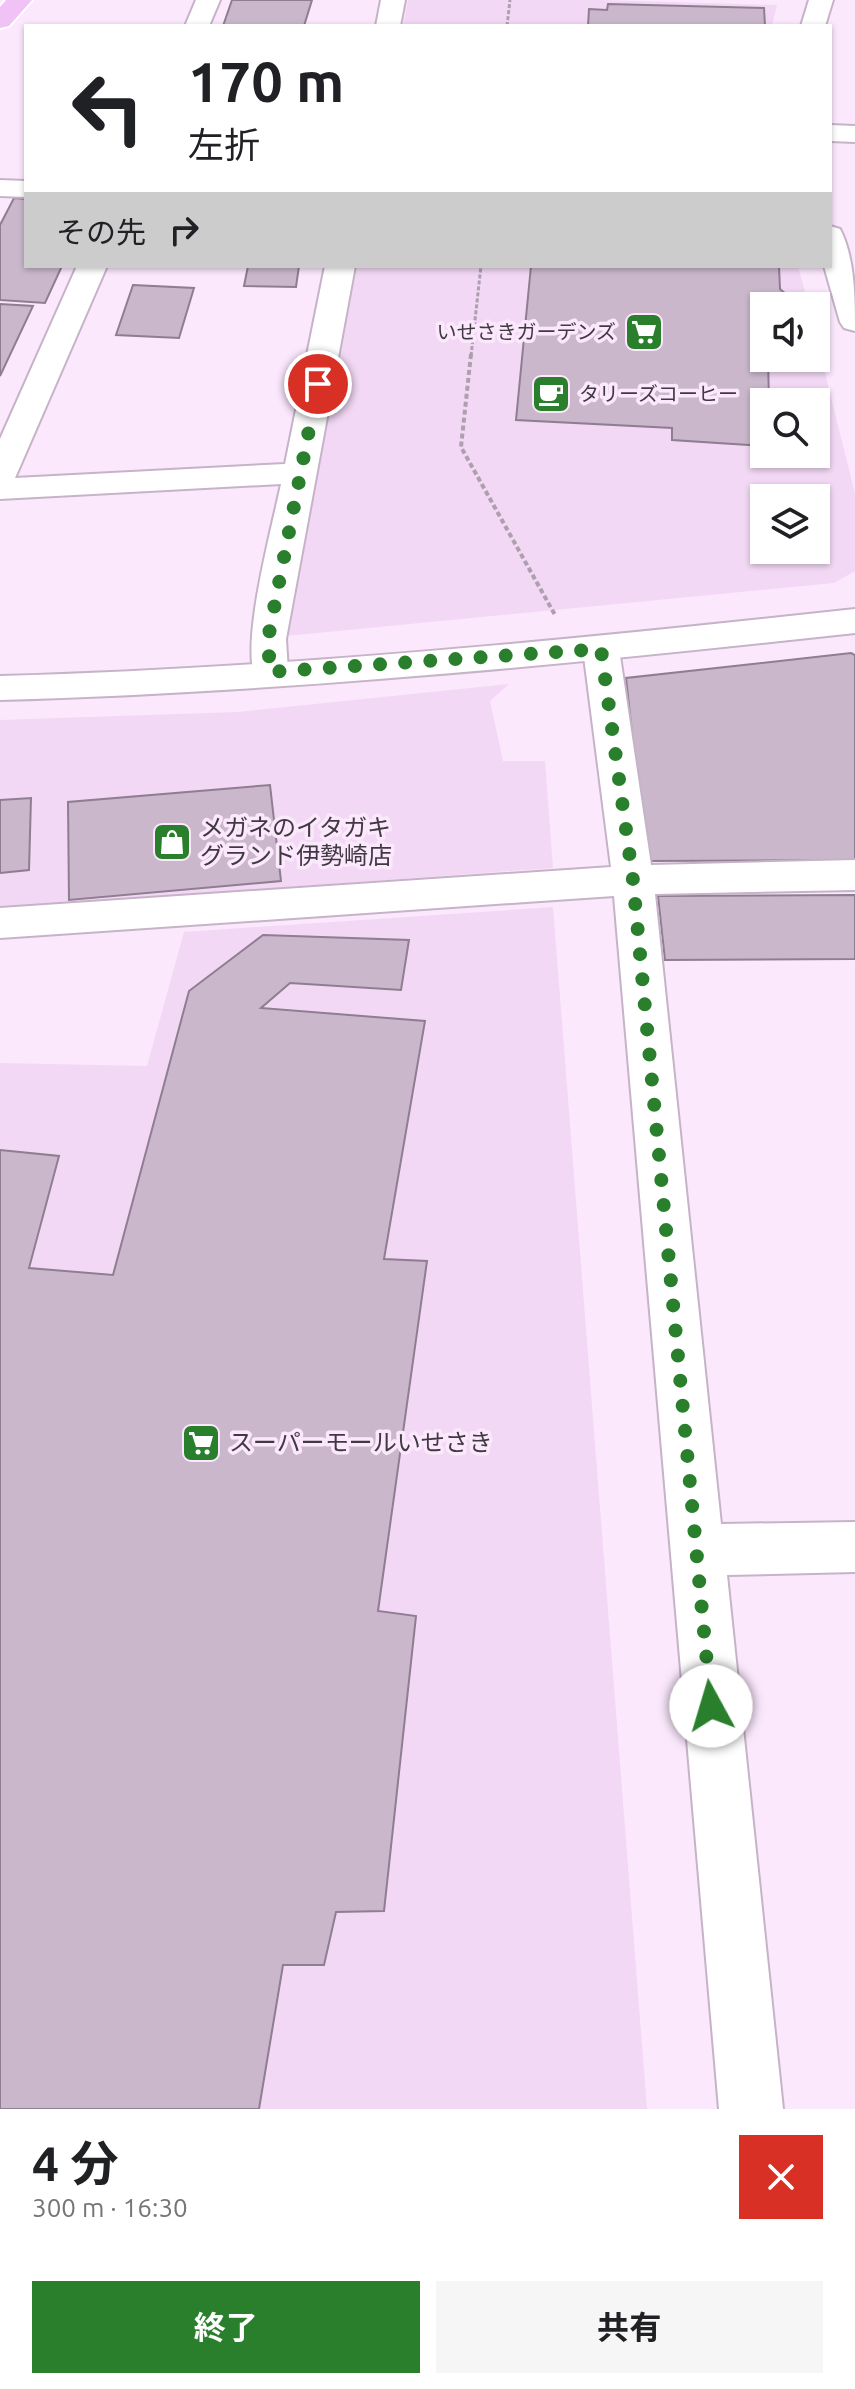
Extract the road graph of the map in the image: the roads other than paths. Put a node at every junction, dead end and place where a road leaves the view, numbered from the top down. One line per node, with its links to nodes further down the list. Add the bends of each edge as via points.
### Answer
1 (20, 0): 5 (main road)
2 (208, 0): 6 (street)
3 (393, 0): 7 (street)
4 (821, 0): 8 (street)
5 (0, 21)
6 (198, 24)
7 (388, 24)
8 (814, 24)
9 (832, 133): 10 (street)
10 (855, 134)
11 (0, 188): 12 (street)
12 (24, 189)
13 (832, 242): 16 (street)
14 (91, 268): 18 (street)
15 (340, 268): 17 (street)
16 (855, 322)
17 (301, 473): 19 (street); 22 (street, via 268,639)
18 (0, 476)
19 (0, 489)
20 (855, 621): 21 (street)
21 (588, 650): 22 (street); 25 (street)
22 (270, 672): 23 (street)
23 (0, 688)
24 (855, 875): 25 (street)
25 (633, 880): 26 (street); 28 (street)
26 (0, 923)
27 (855, 1547): 28 (street)
28 (695, 1550): 29 (street)
29 (751, 2109)

